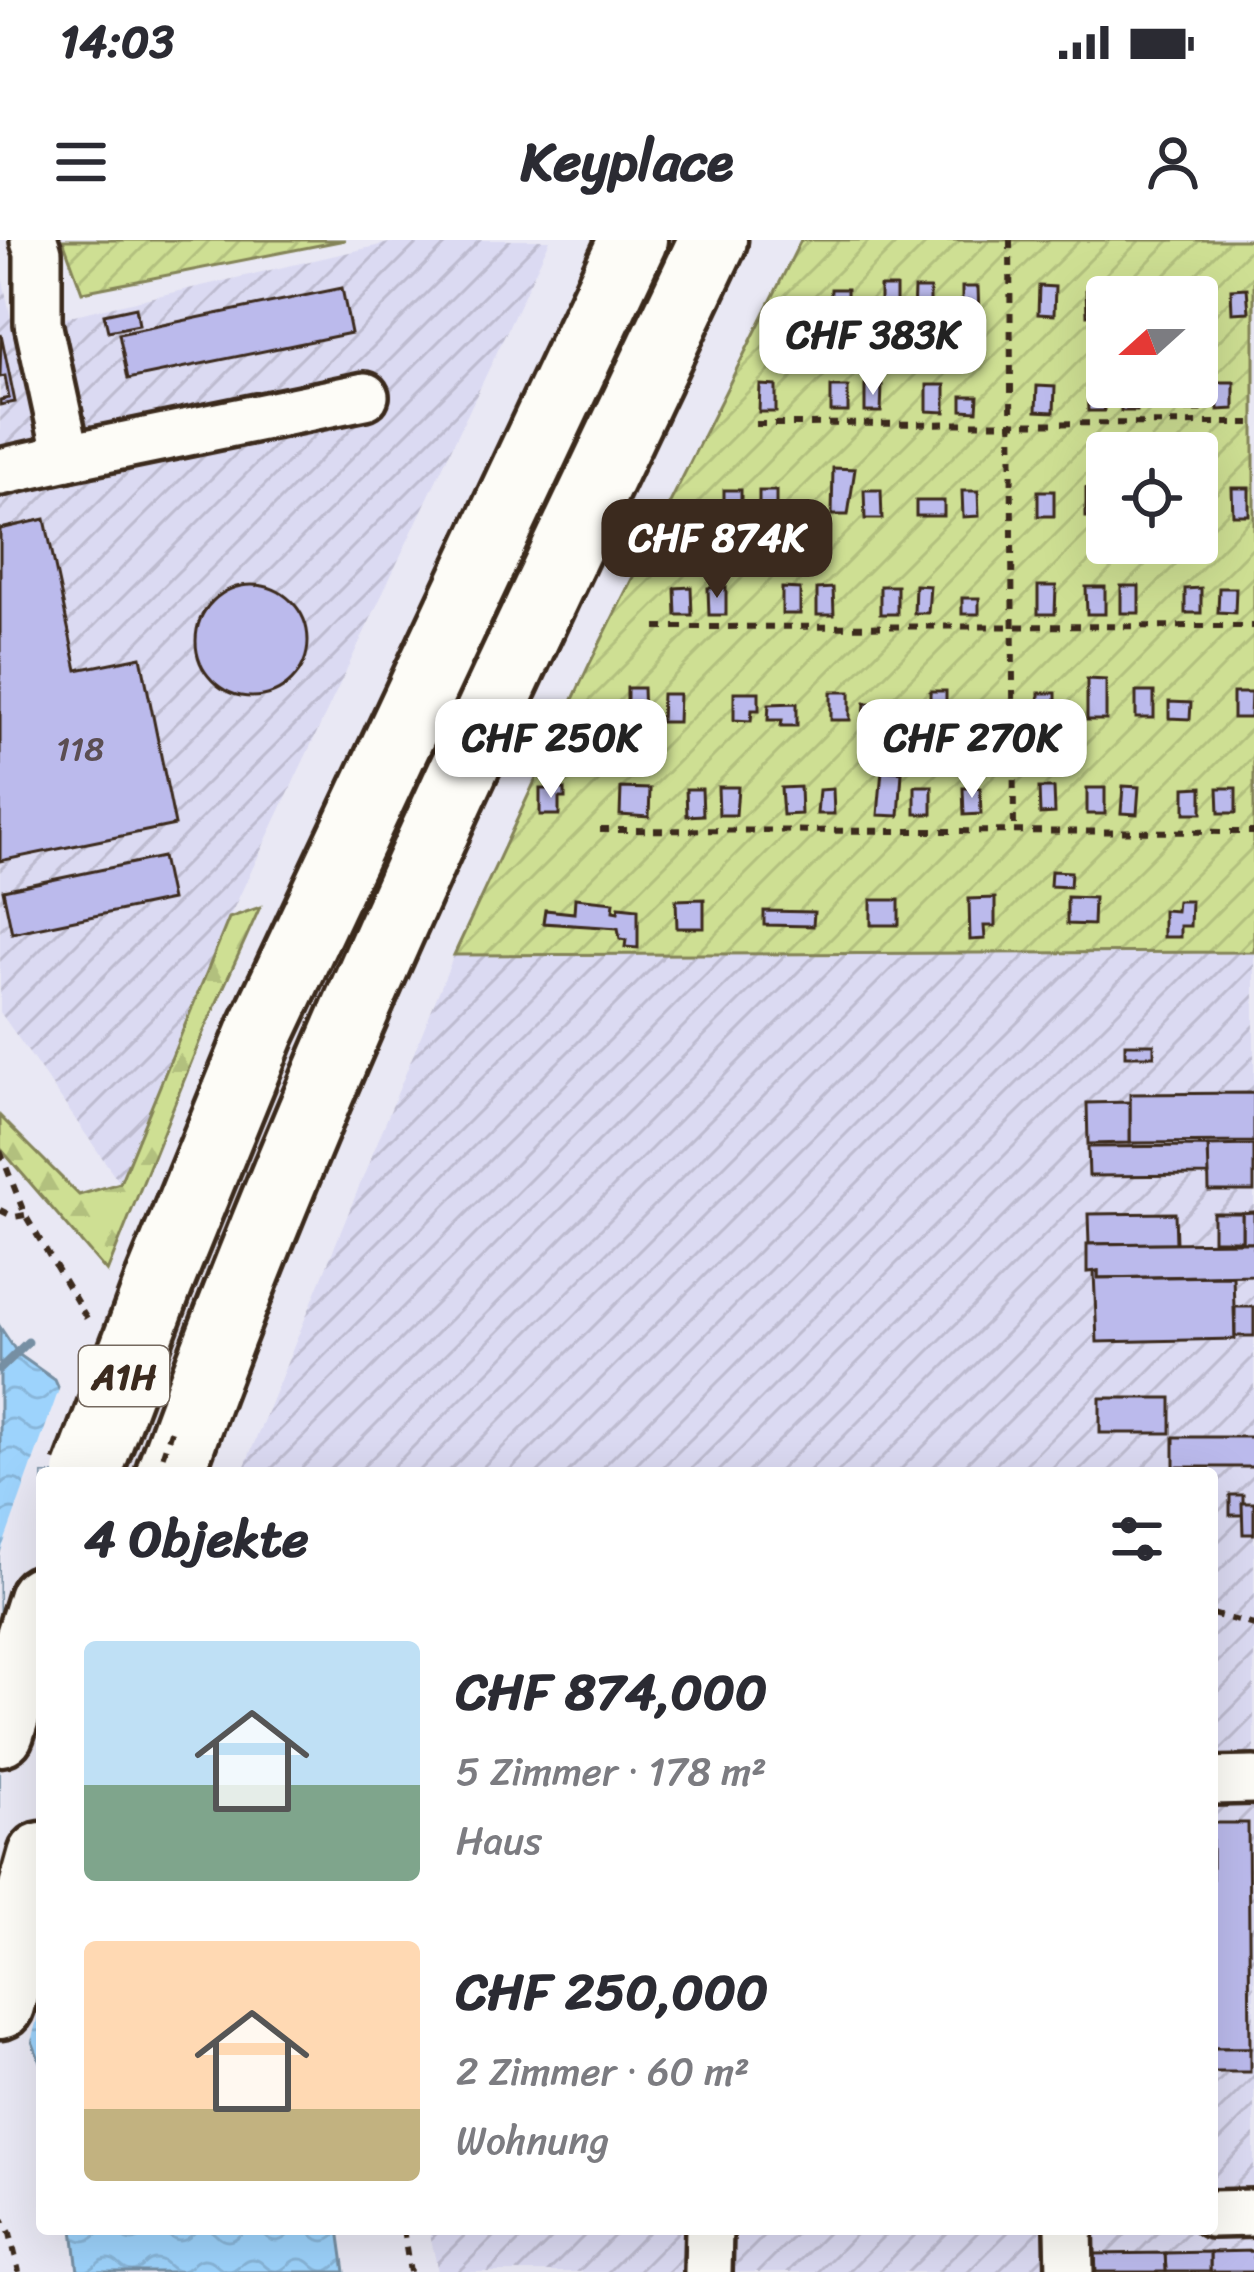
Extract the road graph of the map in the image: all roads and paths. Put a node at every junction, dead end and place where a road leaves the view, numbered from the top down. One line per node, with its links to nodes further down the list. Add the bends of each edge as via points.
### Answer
1 (633, 240): 22 (highway, A1H, bridge, via 261,1031)
2 (713, 240): 21 (highway, A1H, via 432,834)
3 (1010, 240): 6 (path)
4 (36, 246): 9 (street, via 38,323)
5 (365, 396): 9 (street)
6 (1012, 422): 7 (path); 8 (path); 11 (path)
7 (1254, 423)
8 (756, 424)
9 (67, 457): 10 (street)
10 (0, 472)
11 (1011, 626): 12 (path); 13 (path); 16 (path)
12 (1254, 626)
13 (656, 627)
14 (600, 830): 16 (path)
15 (1254, 832): 16 (path)
16 (1014, 833)
17 (0, 1151): 19 (path)
18 (0, 1210): 19 (path)
19 (25, 1215): 20 (path)
20 (77, 1302)
21 (171, 1453)
22 (89, 1467)
23 (1218, 1616): 25 (path)
24 (36, 1618): 26 (highway)
25 (1254, 1625)
26 (0, 1732)
27 (1218, 1780): 28 (street)
28 (1254, 1780)
29 (36, 1877): 30 (highway)
30 (0, 2005)
31 (1218, 2213): 32 (street)
32 (1254, 2213)
33 (0, 2215): 37 (path)
34 (404, 2235): 38 (path)
35 (709, 2235): 39 (street)
36 (1069, 2235): 40 (street)
37 (19, 2272)
38 (410, 2272)
39 (709, 2272)
40 (1070, 2272)

